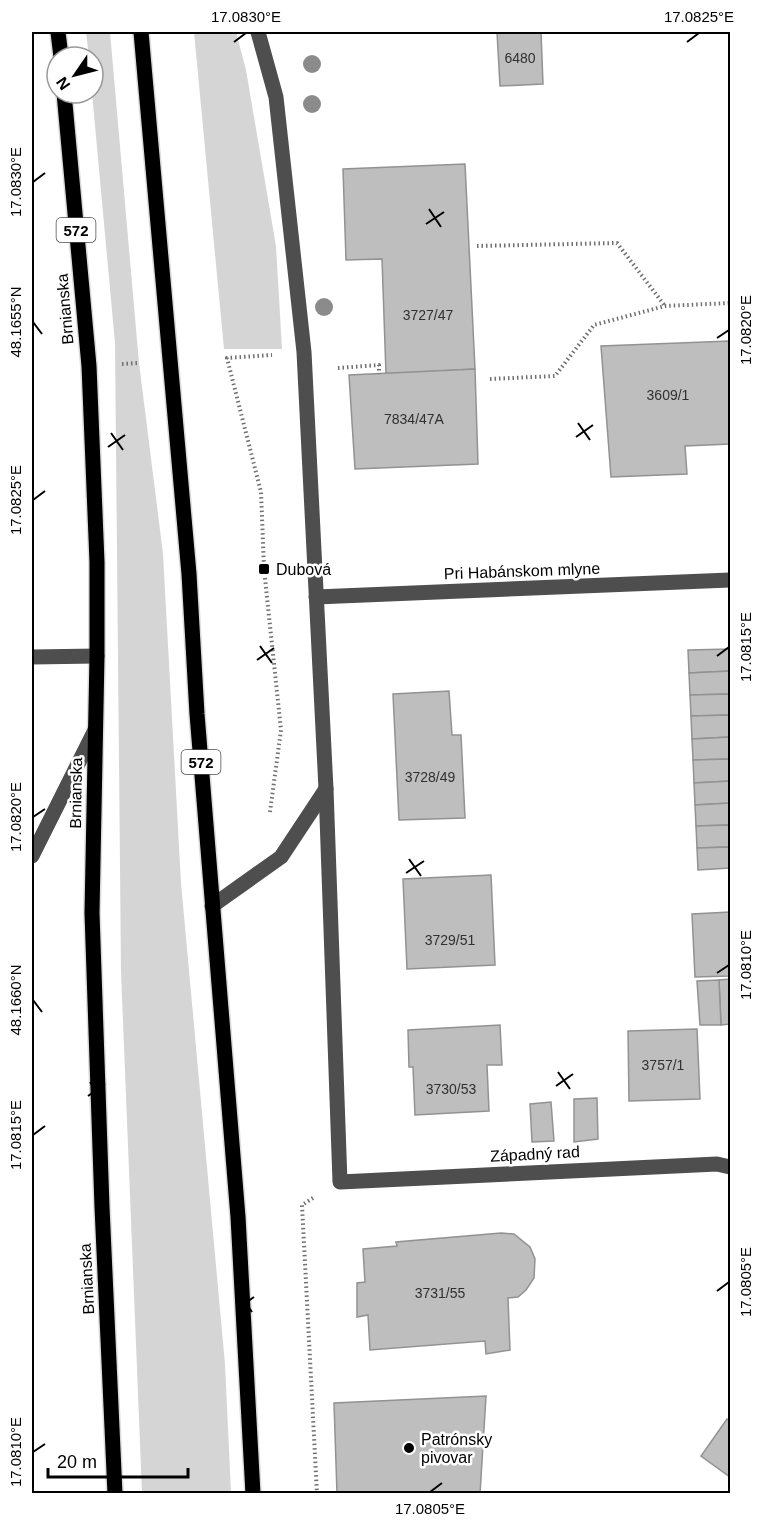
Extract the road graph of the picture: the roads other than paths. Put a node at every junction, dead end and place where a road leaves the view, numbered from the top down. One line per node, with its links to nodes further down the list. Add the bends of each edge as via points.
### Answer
1 (141, 32): 11 (main road, 572, via 188,562)
2 (258, 32): 5 (street, via 276,97 304,352)
3 (65, 105): 6 (main road, Brnianska / 572, via 89,366)
4 (730, 580): 5 (street, Pri Habánskom mlyne)
5 (316, 597): 9 (street)
6 (97, 656): 7 (street); 8 (main road, Brnianska / 572)
7 (32, 657)
8 (95, 730): 10 (street); 13 (main road, Brnianska / 572, via 92,913)
9 (326, 789): 11 (street, via 281,857); 12 (street, Západný rad, via 340,1182 717,1164)
10 (32, 856)
11 (212, 906): 14 (main road, 572, via 238,1216)
12 (730, 1167)
13 (115, 1494)
14 (252, 1494)

